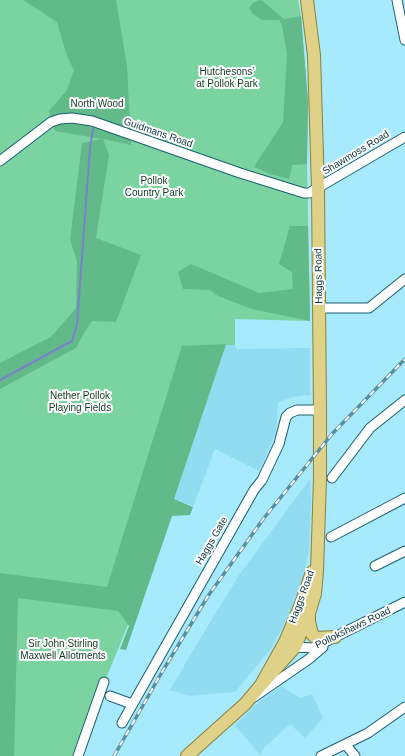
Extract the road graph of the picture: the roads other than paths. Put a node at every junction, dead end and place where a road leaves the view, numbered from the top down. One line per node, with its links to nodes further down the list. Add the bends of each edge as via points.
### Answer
1 (307, 0): 6 (main road, Haggs Road, via 314,55)
2 (397, 0): 3 (street)
3 (405, 40)
4 (405, 137): 6 (street, Shawmoss Road)
5 (0, 161): 6 (street, Guidmans Road, via 50,122 72,118 92,121 304,193)
6 (318, 189): 8 (main road, Haggs Road)
7 (405, 279): 8 (street, via 369,308)
8 (319, 308): 10 (main road, Haggs Road)
9 (405, 400): 11 (street, via 370,428)
10 (320, 410): 15 (main road, Haggs Road); 23 (street, Haggs Gate, via 297,410 286,417 279,444 262,480)
11 (332, 478)
12 (405, 498): 13 (street)
13 (330, 537)
14 (405, 551): 16 (street)
15 (318, 552): 18 (main road, Haggs Road, via 316,583); 20 (main road, Haggs Road)
16 (375, 566)
17 (405, 602): 19 (street, Pollokshaws Road)
18 (310, 610): 19 (main road, via 312,634 316,638); 20 (main road, Haggs Road)
19 (335, 637): 20 (street, Pollokshaws Road, via 313,648); 24 (street, via 309,660)
20 (290, 644): 24 (main road)
21 (104, 682): 28 (street)
22 (110, 696): 23 (street)
23 (132, 704): 26 (street, Haggs Gate)
24 (245, 704): 29 (main road)
25 (405, 707): 27 (street)
26 (122, 723)
27 (346, 745): 30 (street); 31 (street)
28 (78, 756)
29 (187, 756)
30 (321, 756)
31 (355, 756)

